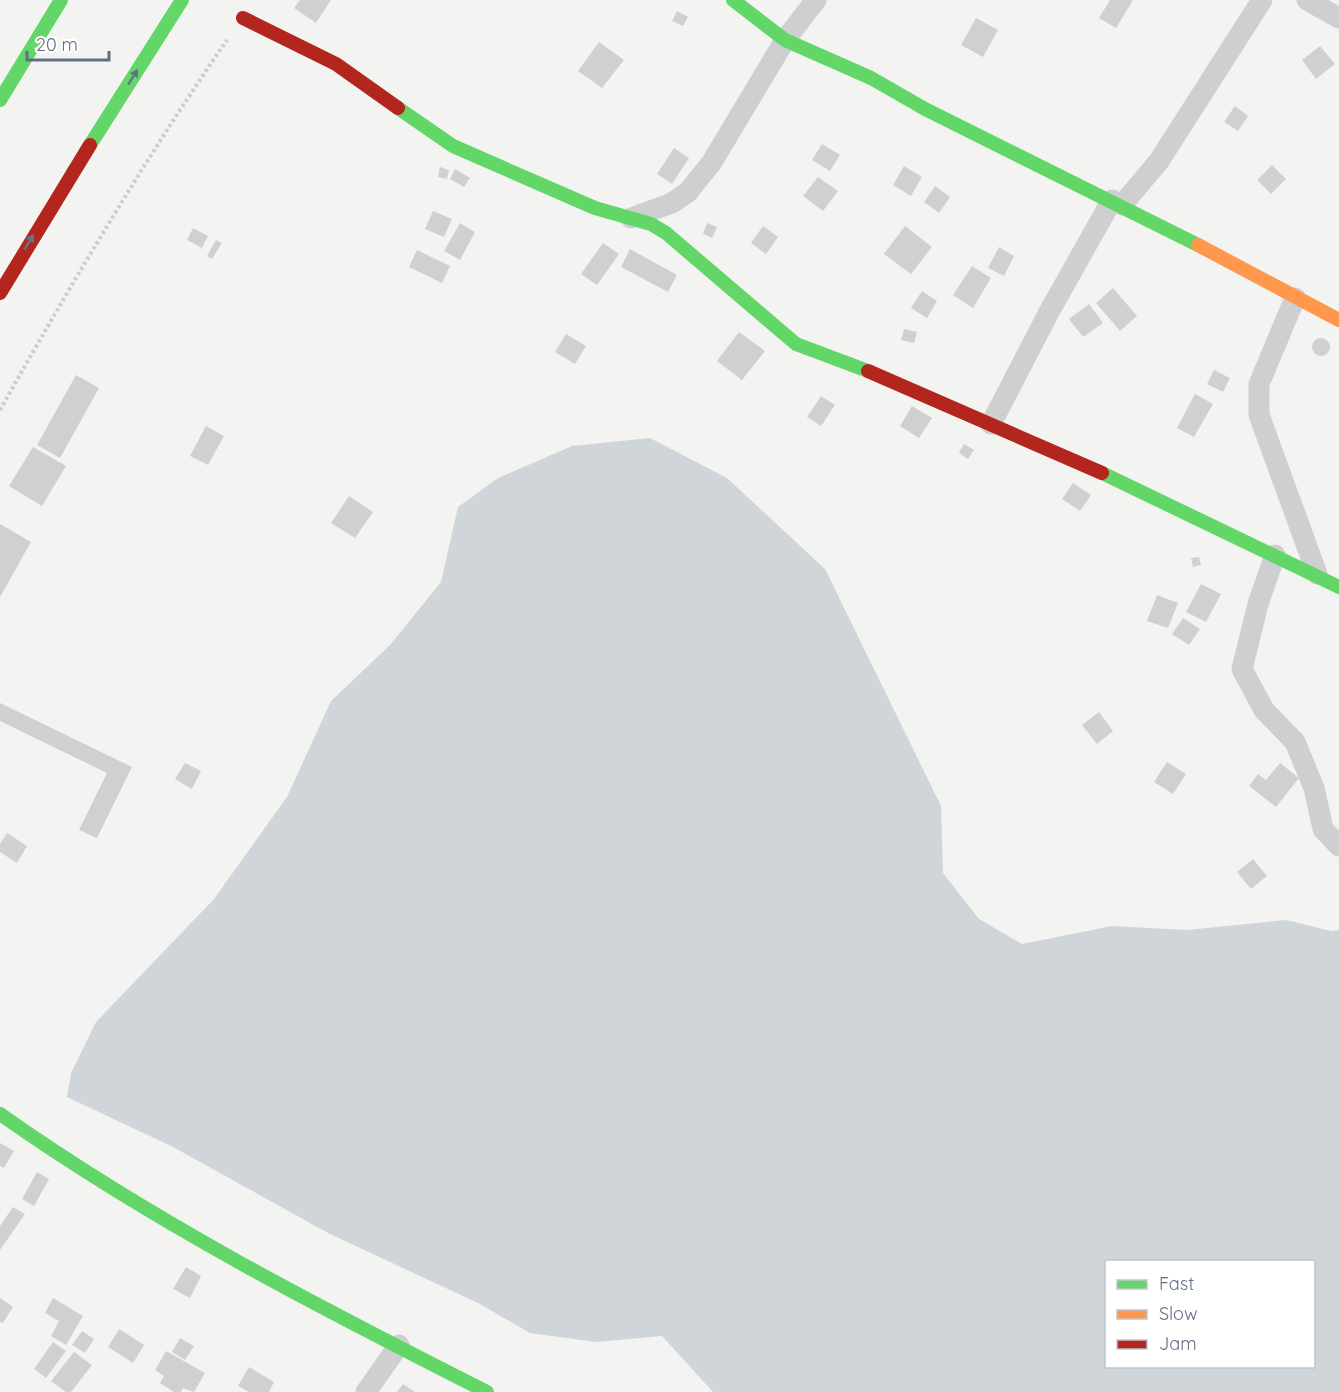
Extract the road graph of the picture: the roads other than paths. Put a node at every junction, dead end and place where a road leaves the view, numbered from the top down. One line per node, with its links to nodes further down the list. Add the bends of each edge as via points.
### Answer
1 (61, 0): 10 (main road)
2 (182, 0): 13 (main road, one-way to 2)
3 (733, 0): 9 (main road)
4 (816, 0): 9 (street)
5 (1262, 0): 11 (street, via 1159,161)
6 (1307, 0): 8 (street)
7 (243, 18): 12 (main road, via 336,64 453,146 595,208)
8 (1339, 18)
9 (785, 40): 11 (main road, via 871,78 925,109); 12 (street, via 712,162 688,192 672,203)
10 (0, 100)
11 (1117, 202): 14 (main road); 16 (street, via 1048,312)
12 (631, 218): 16 (main road, via 666,233 796,344)
13 (0, 293)
14 (1295, 298): 15 (main road); 18 (street, via 1259,384 1259,415)
15 (1339, 320)
16 (991, 424): 17 (main road)
17 (1275, 555): 18 (main road); 20 (street, via 1242,669 1264,710 1295,742 1314,788 1323,829)
18 (1317, 574): 19 (main road)
19 (1339, 587)
20 (1339, 846)
21 (0, 1114): 22 (main road, via 130,1198 330,1313)
22 (399, 1345): 23 (street); 24 (main road)
23 (366, 1392)
24 (487, 1392)

